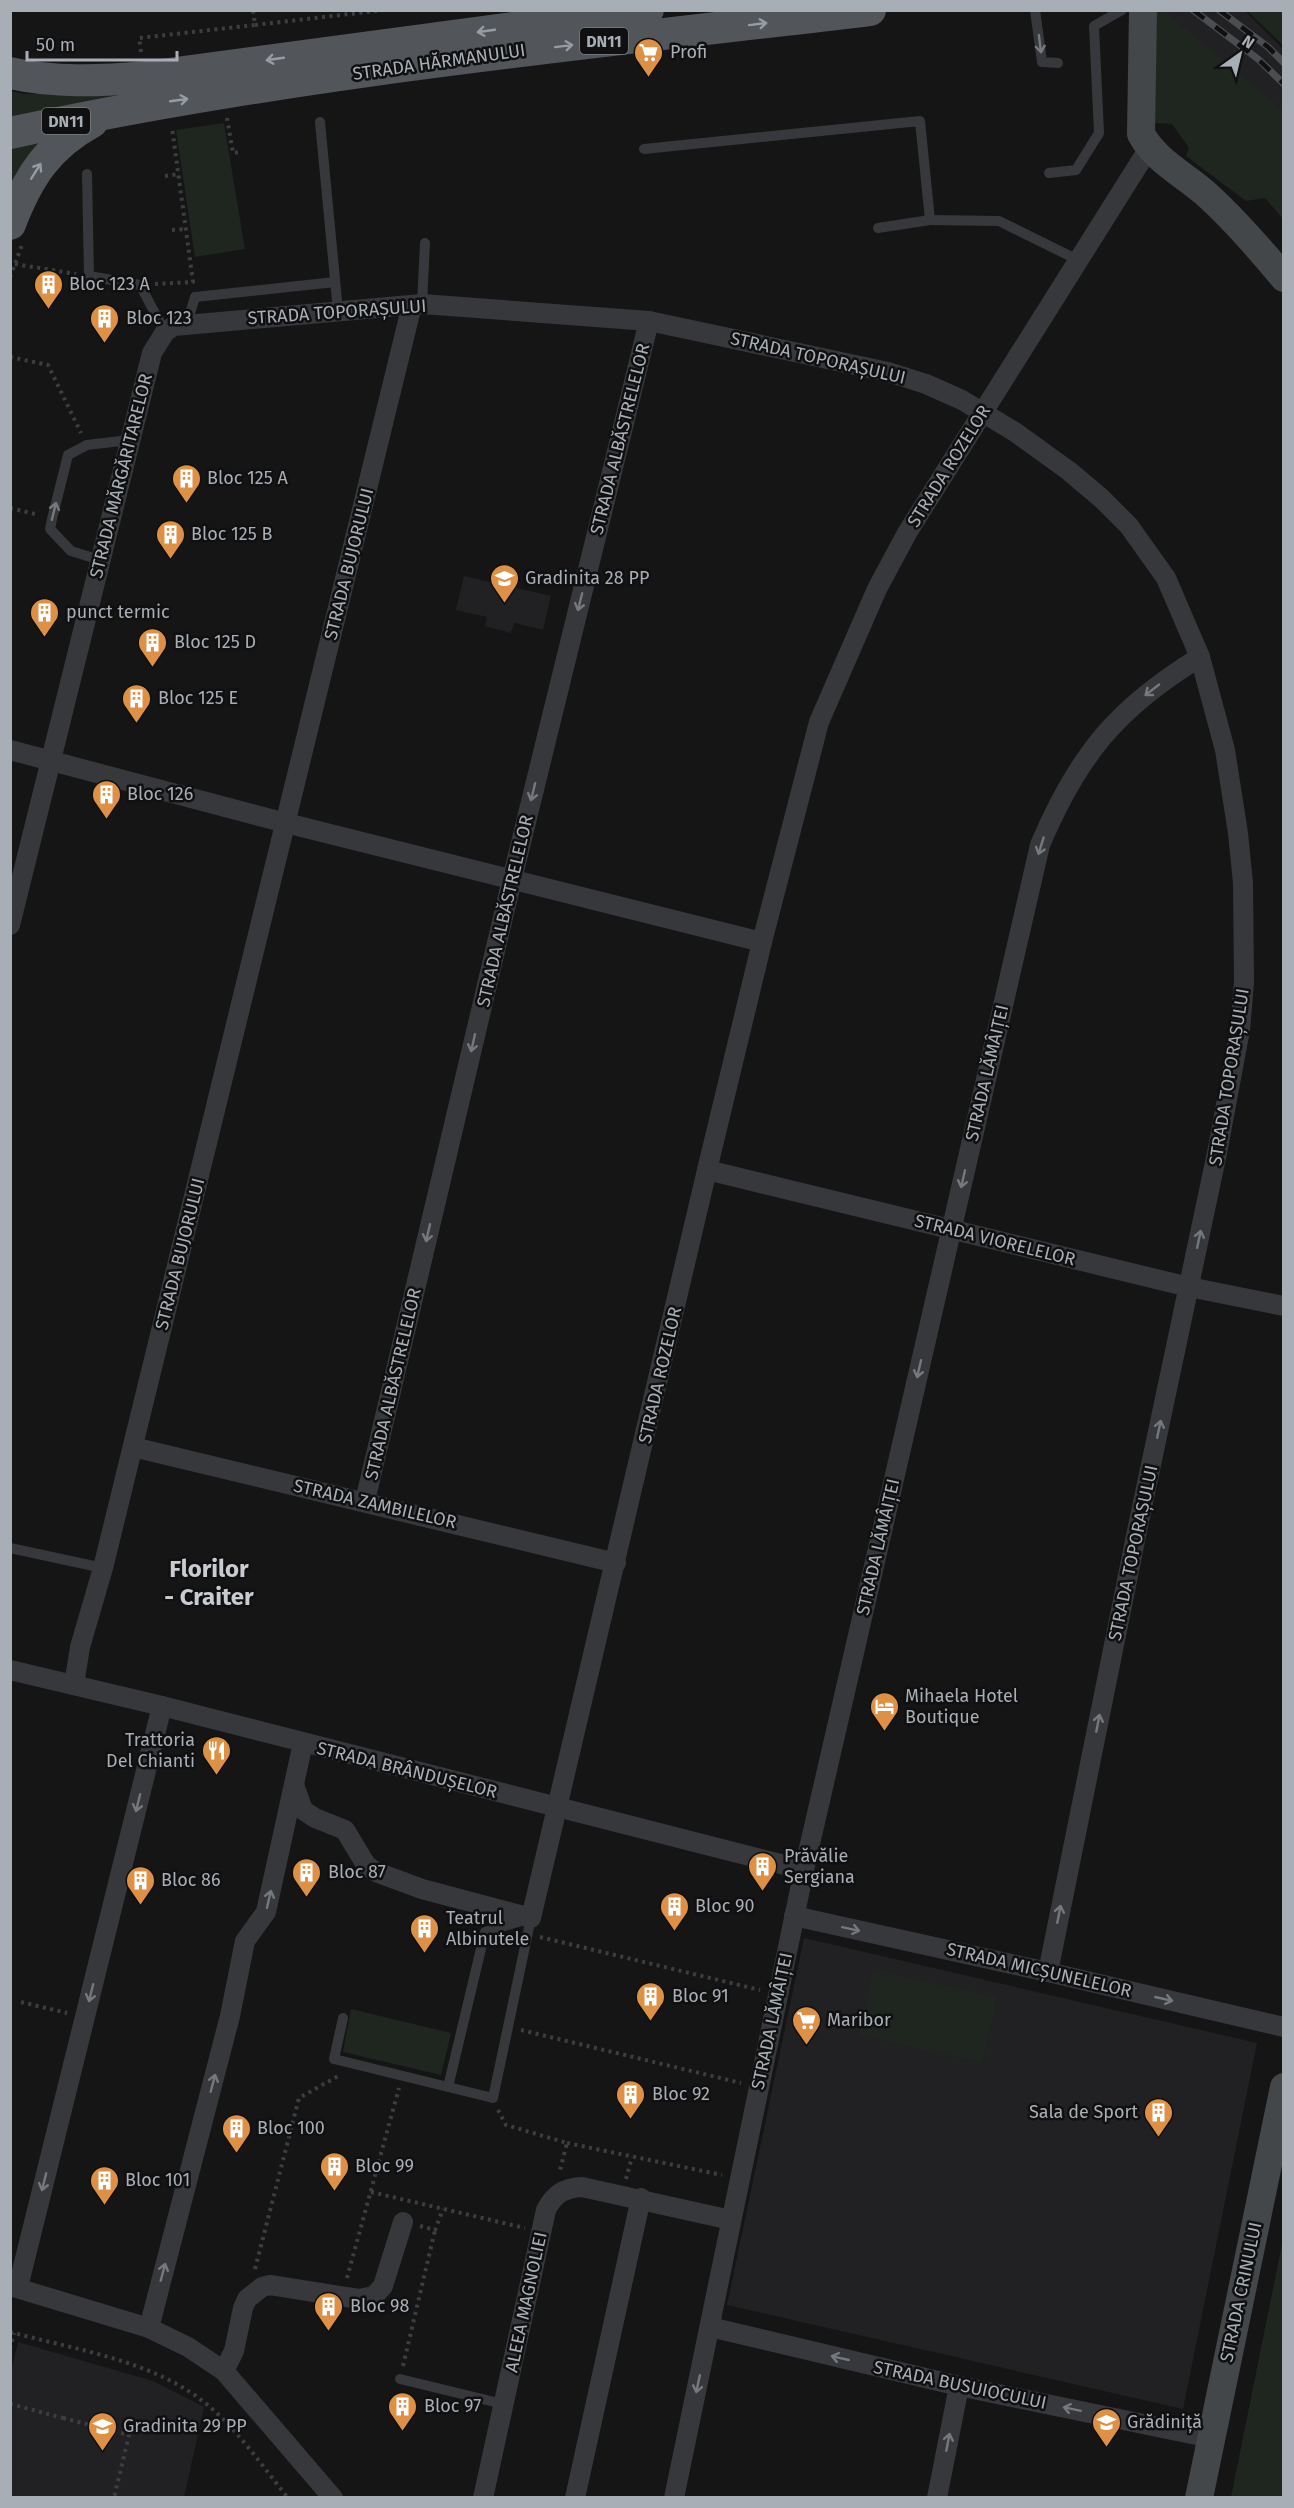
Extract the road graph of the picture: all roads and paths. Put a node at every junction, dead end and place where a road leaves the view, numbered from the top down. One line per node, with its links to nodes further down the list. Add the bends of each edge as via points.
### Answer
1 (253, 10): 9 (path)
2 (384, 10): 9 (path)
3 (648, 10): 8 (main road, STRADA HĂRMANULUI / DN11)
4 (870, 10): 15 (main road, STRADA HĂRMANULUI / DN11, one-way to 4, via 473,57)
5 (1035, 10): 12 (lane, one-way to 12, via 1042,62)
6 (1122, 10): 25 (lane, via 1094,26 1091,62 1099,133 1076,170)
7 (1143, 10): 20 (street, via 1141,134)
8 (584, 14): 14 (main road, STRADA HĂRMANULUI / DN11, one-way to 14, via 146,77)
9 (255, 25): 11 (path, via 139,38)
10 (10, 51): 14 (main road)
11 (142, 56)
12 (1058, 63)
13 (10, 73): 14 (main road, STRADA HĂRMANULUI / DN11)
14 (75, 79)
15 (121, 109): 19 (main road, STRADA HĂRMANULUI / DN11); 28 (main road, one-way to 15, via 38,166 55,148 74,132)
16 (227, 117): 22 (path, via 233,153)
17 (320, 122): 37 (lane)
18 (171, 124): 24 (path)
19 (10, 133)
20 (1149, 148): 33 (street, STRADA ROZELOR); 36 (street, via 1231,218)
21 (644, 149): 27 (lane, via 920,121)
22 (241, 152)
23 (87, 174): 35 (lane)
24 (179, 174): 26 (path); 30 (path)
25 (1049, 174)
26 (165, 176)
27 (930, 220): 29 (lane); 33 (lane, via 999,221)
28 (10, 224)
29 (878, 228)
30 (186, 229): 31 (path); 38 (path, via 193,282)
31 (172, 230)
32 (425, 243): 39 (lane)
33 (1080, 261): 45 (street, STRADA ROZELOR)
34 (15, 264): 35 (path)
35 (89, 276): 38 (lane)
36 (1284, 278)
37 (335, 282): 40 (lane); 42 (lane, via 195,297)
38 (140, 285): 43 (lane)
39 (417, 305): 40 (street, STRADA TOPORAȘULUI); 41 (street, STRADA TOPORAȘULUI); 54 (street, STRADA BUJORULUI)
40 (338, 311): 42 (street, STRADA TOPORAȘULUI)
41 (649, 321): 45 (street, STRADA TOPORAȘULUI, via 888,372 926,384); 55 (street, STRADA ALBĂSTRELELOR, one-way to 55)
42 (188, 323): 43 (street, STRADA TOPORAȘULUI)
43 (165, 332): 46 (street, STRADA MĂRGĂRITARELOR, via 152,353)
44 (10, 357): 47 (path, via 48,365)
45 (982, 413): 51 (street, STRADA TOPORAȘULUI, via 1069,471 1129,526 1166,578); 57 (street, STRADA ROZELOR, via 902,543 872,600 819,722)
46 (129, 440): 47 (lane); 50 (street, STRADA MĂRGĂRITARELOR)
47 (87, 445): 49 (lane, one-way to 47, via 68,455)
48 (10, 508): 49 (path)
49 (52, 519): 50 (lane, via 50,529 71,551)
50 (100, 560): 53 (street, STRADA MĂRGĂRITARELOR)
51 (1200, 657): 59 (street, STRADA LĂMÂIȚEI, one-way to 59, via 1146,694 1107,730 1059,801 1040,845); 60 (street, STRADA TOPORAȘULUI, one-way to 51, via 1240,1030 1245,946 1238,833 1225,750)
52 (10, 750): 53 (street)
53 (51, 762): 54 (street); 56 (street, STRADA MĂRGĂRITARELOR)
54 (286, 823): 55 (street); 62 (street, STRADA BUJORULUI)
55 (512, 880): 57 (street); 63 (street, STRADA ALBĂSTRELELOR, one-way to 63)
56 (10, 925)
57 (762, 942): 58 (street, STRADA ROZELOR)
58 (707, 1170): 59 (street, STRADA VIORELELOR); 65 (street, STRADA ROZELOR)
59 (951, 1229): 60 (street, STRADA VIORELELOR); 73 (street, STRADA LĂMÂIȚEI, one-way to 73)
60 (1189, 1287): 61 (street, STRADA VIORELELOR); 76 (street, STRADA TOPORAȘULUI, one-way to 60)
61 (1284, 1306)
62 (133, 1447): 63 (street, STRADA ZAMBILELOR); 66 (street, STRADA BUJORULUI)
63 (365, 1501): 65 (street, STRADA ZAMBILELOR)
64 (10, 1548): 66 (lane)
65 (616, 1563): 72 (street, STRADA ROZELOR)
66 (103, 1568): 68 (street, STRADA BUJORULUI, via 80,1647)
67 (10, 1670): 68 (street, STRADA BRÂNDUȘELOR)
68 (74, 1685): 69 (street, STRADA BRÂNDUȘELOR)
69 (162, 1706): 70 (street, STRADA BRÂNDUȘELOR); 79 (street, one-way to 79)
70 (303, 1743): 71 (street); 72 (street, STRADA BRÂNDUȘELOR)
71 (294, 1785): 75 (street, via 303,1810 345,1830 366,1865 376,1872); 103 (street, one-way to 71, via 230,2016 245,1941 266,1912)
72 (557, 1808): 73 (street, STRADA BRÂNDUȘELOR); 75 (street, STRADA ROZELOR)
73 (804, 1870): 74 (street, STRADA LĂMÂIȚEI)
74 (794, 1916): 76 (street, STRADA MICȘUNELELOR, one-way to 76); 77 (street, STRADA LĂMÂIȚEI)
75 (529, 1926): 77 (path); 81 (lane); 85 (lane, via 485,1932)
76 (1048, 1972): 82 (street, STRADA MICȘUNELELOR, one-way to 82)
77 (778, 1994): 86 (street, STRADA LĂMÂIȚEI)
78 (21, 2002): 79 (path)
79 (85, 2018): 99 (street, one-way to 99)
80 (343, 2018): 83 (lane, via 334,2059)
81 (508, 2027): 86 (path); 88 (lane)
82 (1284, 2027)
83 (356, 2065): 84 (lane); 101 (path, via 298,2098)
84 (402, 2076): 85 (lane); 91 (path)
85 (448, 2087): 88 (lane)
86 (759, 2087): 90 (street, STRADA LĂMÂIȚEI)
87 (1284, 2087): 111 (street, STRADA CRINULUI)
88 (493, 2098): 89 (path, via 506,2125)
89 (567, 2143): 90 (path); 93 (path)
90 (740, 2179): 95 (street, STRADA LĂMÂIȚEI)
91 (371, 2192): 94 (path); 100 (path)
92 (641, 2198): 93 (street, via 582,2187 562,2191); 95 (street); 116 (street)
93 (552, 2199): 98 (street, ALEEA MAGNOLIEI)
94 (443, 2209): 97 (path); 98 (path)
95 (731, 2220): 102 (street, STRADA LĂMÂIȚEI)
96 (403, 2222): 97 (path); 100 (street, via 379,2292 366,2299)
97 (435, 2230): 107 (path)
98 (541, 2232): 110 (street, ALEEA MAGNOLIEI)
99 (14, 2287): 103 (street)
100 (342, 2296): 101 (street, via 270,2285)
101 (247, 2299): 106 (street, via 234,2351)
102 (710, 2327): 108 (street, STRADA BUSUIOCULUI, one-way to 102); 117 (street, STRADA LĂMÂIȚEI, one-way to 117)
103 (149, 2328): 106 (street)
104 (12, 2332): 105 (path); 113 (path, via 149,2369 181,2387 224,2421)
105 (10, 2349)
106 (224, 2371): 114 (street)
107 (400, 2379): 110 (lane)
108 (959, 2386): 111 (street, STRADA BUSUIOCULUI, one-way to 108); 118 (street, one-way to 108)
109 (10, 2404): 112 (path, via 62,2421 129,2435)
110 (503, 2404): 115 (street, ALEEA MAGNOLIEI)
111 (1211, 2438): 119 (street, STRADA CRINULUI)
112 (114, 2498)
113 (288, 2498)
114 (333, 2498)
115 (483, 2498)
116 (575, 2498)
117 (674, 2498)
118 (937, 2498)
119 (1199, 2498)

